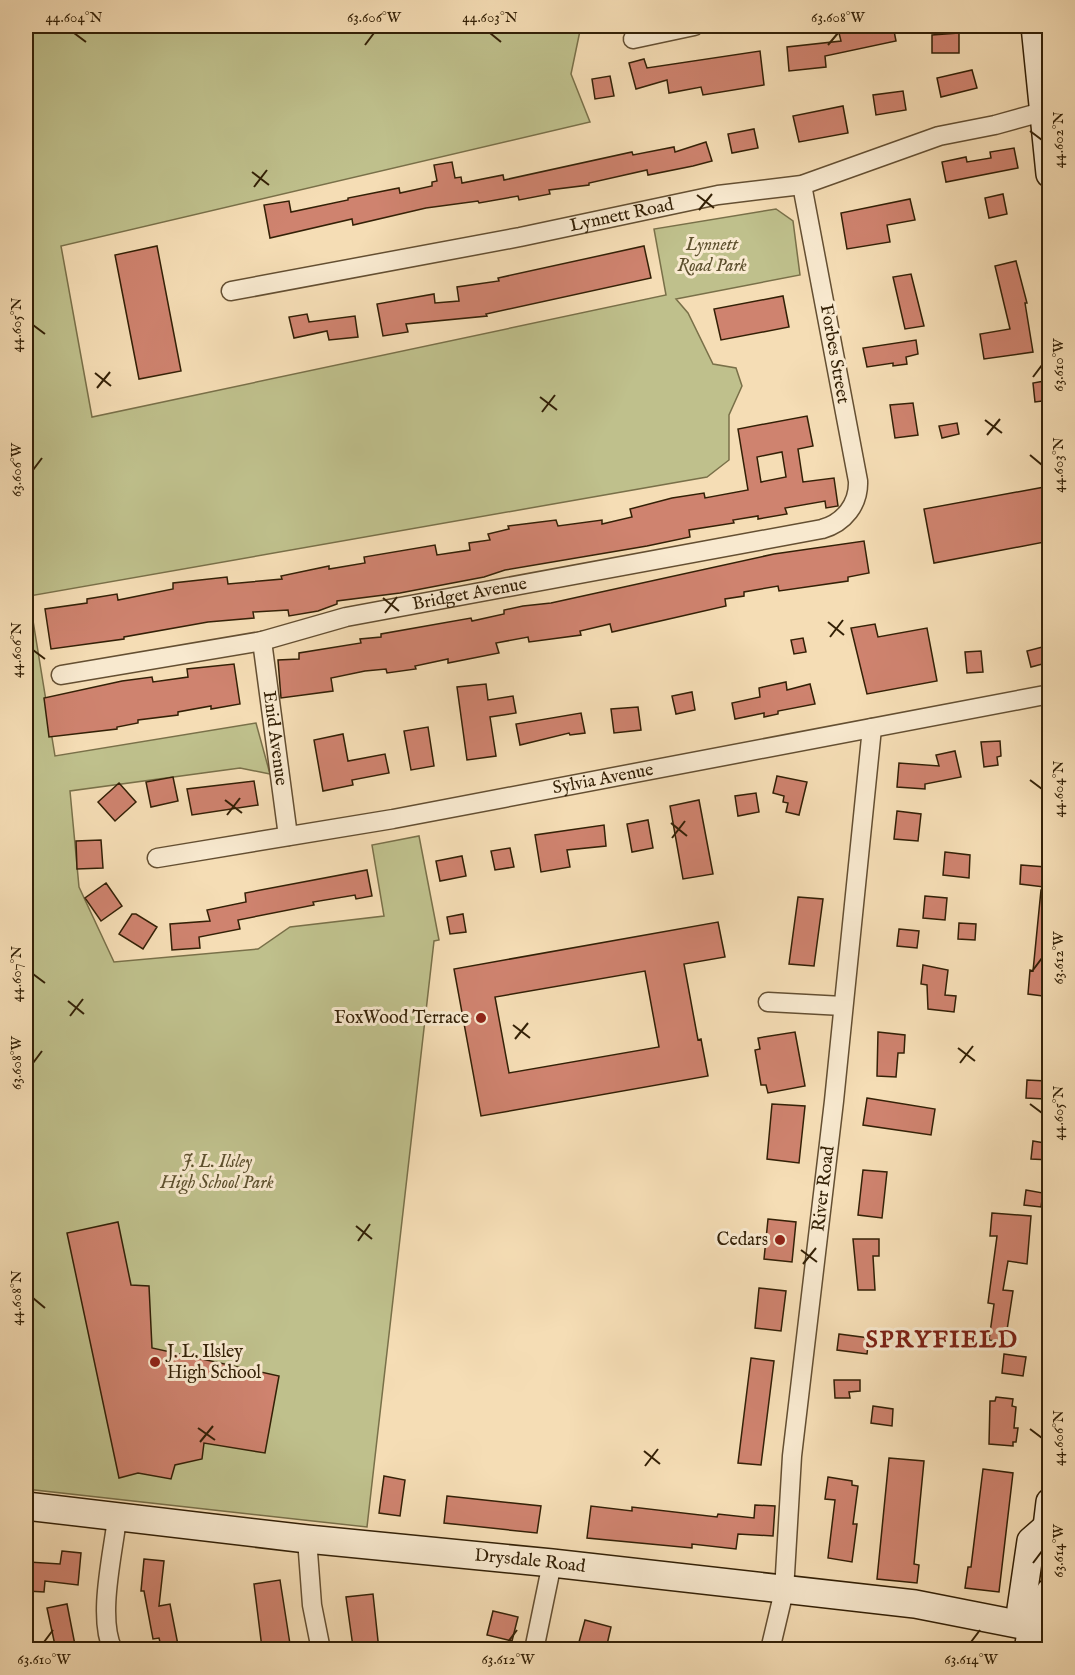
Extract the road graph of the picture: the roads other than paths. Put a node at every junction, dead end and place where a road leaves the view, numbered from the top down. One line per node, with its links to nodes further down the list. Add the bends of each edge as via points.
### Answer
1 (694, 26): 3 (street)
2 (1035, 26): 4 (street)
3 (633, 39)
4 (1042, 112): 5 (street); 6 (street, Lynnett Road, via 939,136)
5 (1050, 174)
6 (802, 185): 7 (street, Lynnett Road, via 718,195); 8 (street, Forbes Street, via 858,482 854,502)
7 (231, 291)
8 (842, 519): 9 (street, Bridget Avenue, via 822,529 346,617)
9 (262, 641): 10 (street, Bridget Avenue); 13 (street, Enid Avenue)
10 (61, 675)
11 (1050, 694): 12 (street, Sylvia Avenue)
12 (872, 728): 13 (street, Sylvia Avenue); 16 (street, River Road)
13 (288, 836): 14 (street, Sylvia Avenue)
14 (157, 858)
15 (768, 1002): 16 (street)
16 (843, 1006): 22 (street, River Road, via 792,1456)
17 (26, 1506): 18 (street, Drysdale Road)
18 (117, 1518): 20 (street, Drysdale Road); 25 (street, via 105,1619)
19 (1049, 1520): 24 (street, via 1031,1541 1021,1609)
20 (306, 1539): 21 (street, Drysdale Road); 26 (street)
21 (552, 1563): 22 (street, Drysdale Road); 27 (street)
22 (784, 1591): 24 (street, Drysdale Road, via 915,1604); 28 (street, River Road)
23 (1050, 1592): 24 (street, via 1047,1612)
24 (1030, 1638)
25 (113, 1650)
26 (321, 1650)
27 (534, 1650)
28 (770, 1650)

